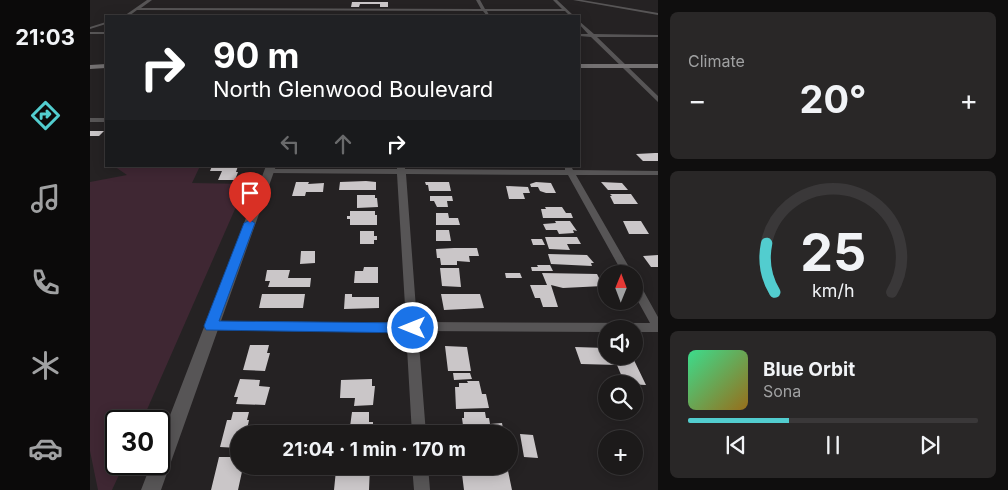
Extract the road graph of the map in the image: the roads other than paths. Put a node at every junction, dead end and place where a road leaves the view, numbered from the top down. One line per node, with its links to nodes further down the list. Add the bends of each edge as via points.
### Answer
1 (150, 0): 8 (street)
2 (327, 0): 9 (street)
3 (478, 0): 10 (street)
4 (555, 0): 11 (street)
5 (575, 0): 12 (street)
6 (642, 4): 12 (street)
7 (431, 7): 9 (street); 10 (street); 14 (street)
8 (137, 9): 9 (street); 13 (street)
9 (325, 10)
10 (484, 10): 11 (street); 15 (street)
11 (566, 10): 16 (street)
12 (656, 14)
13 (128, 15)
14 (434, 15)
15 (486, 15)
16 (571, 15)
17 (580, 23): 23 (street)
18 (105, 24): 19 (street)
19 (90, 28)
20 (90, 33): 21 (street)
21 (105, 33)
22 (580, 35): 23 (street)
23 (593, 35): 24 (street); 27 (street)
24 (658, 36)
25 (105, 66): 29 (main road)
26 (580, 66): 27 (main road)
27 (623, 66): 28 (main road); 30 (street)
28 (658, 66)
29 (90, 67)
30 (658, 100)
31 (90, 120): 32 (street)
32 (105, 120)
33 (270, 169): 34 (street); 39 (street)
34 (401, 169): 35 (street); 40 (street)
35 (569, 169): 36 (street); 37 (street)
36 (658, 173)
37 (623, 265)
38 (643, 300): 41 (street)
39 (210, 326): 40 (street); 44 (street)
40 (413, 328): 41 (street); 42 (street)
41 (658, 328)
42 (418, 425)
43 (421, 475): 45 (street)
44 (151, 490)
45 (422, 490)

